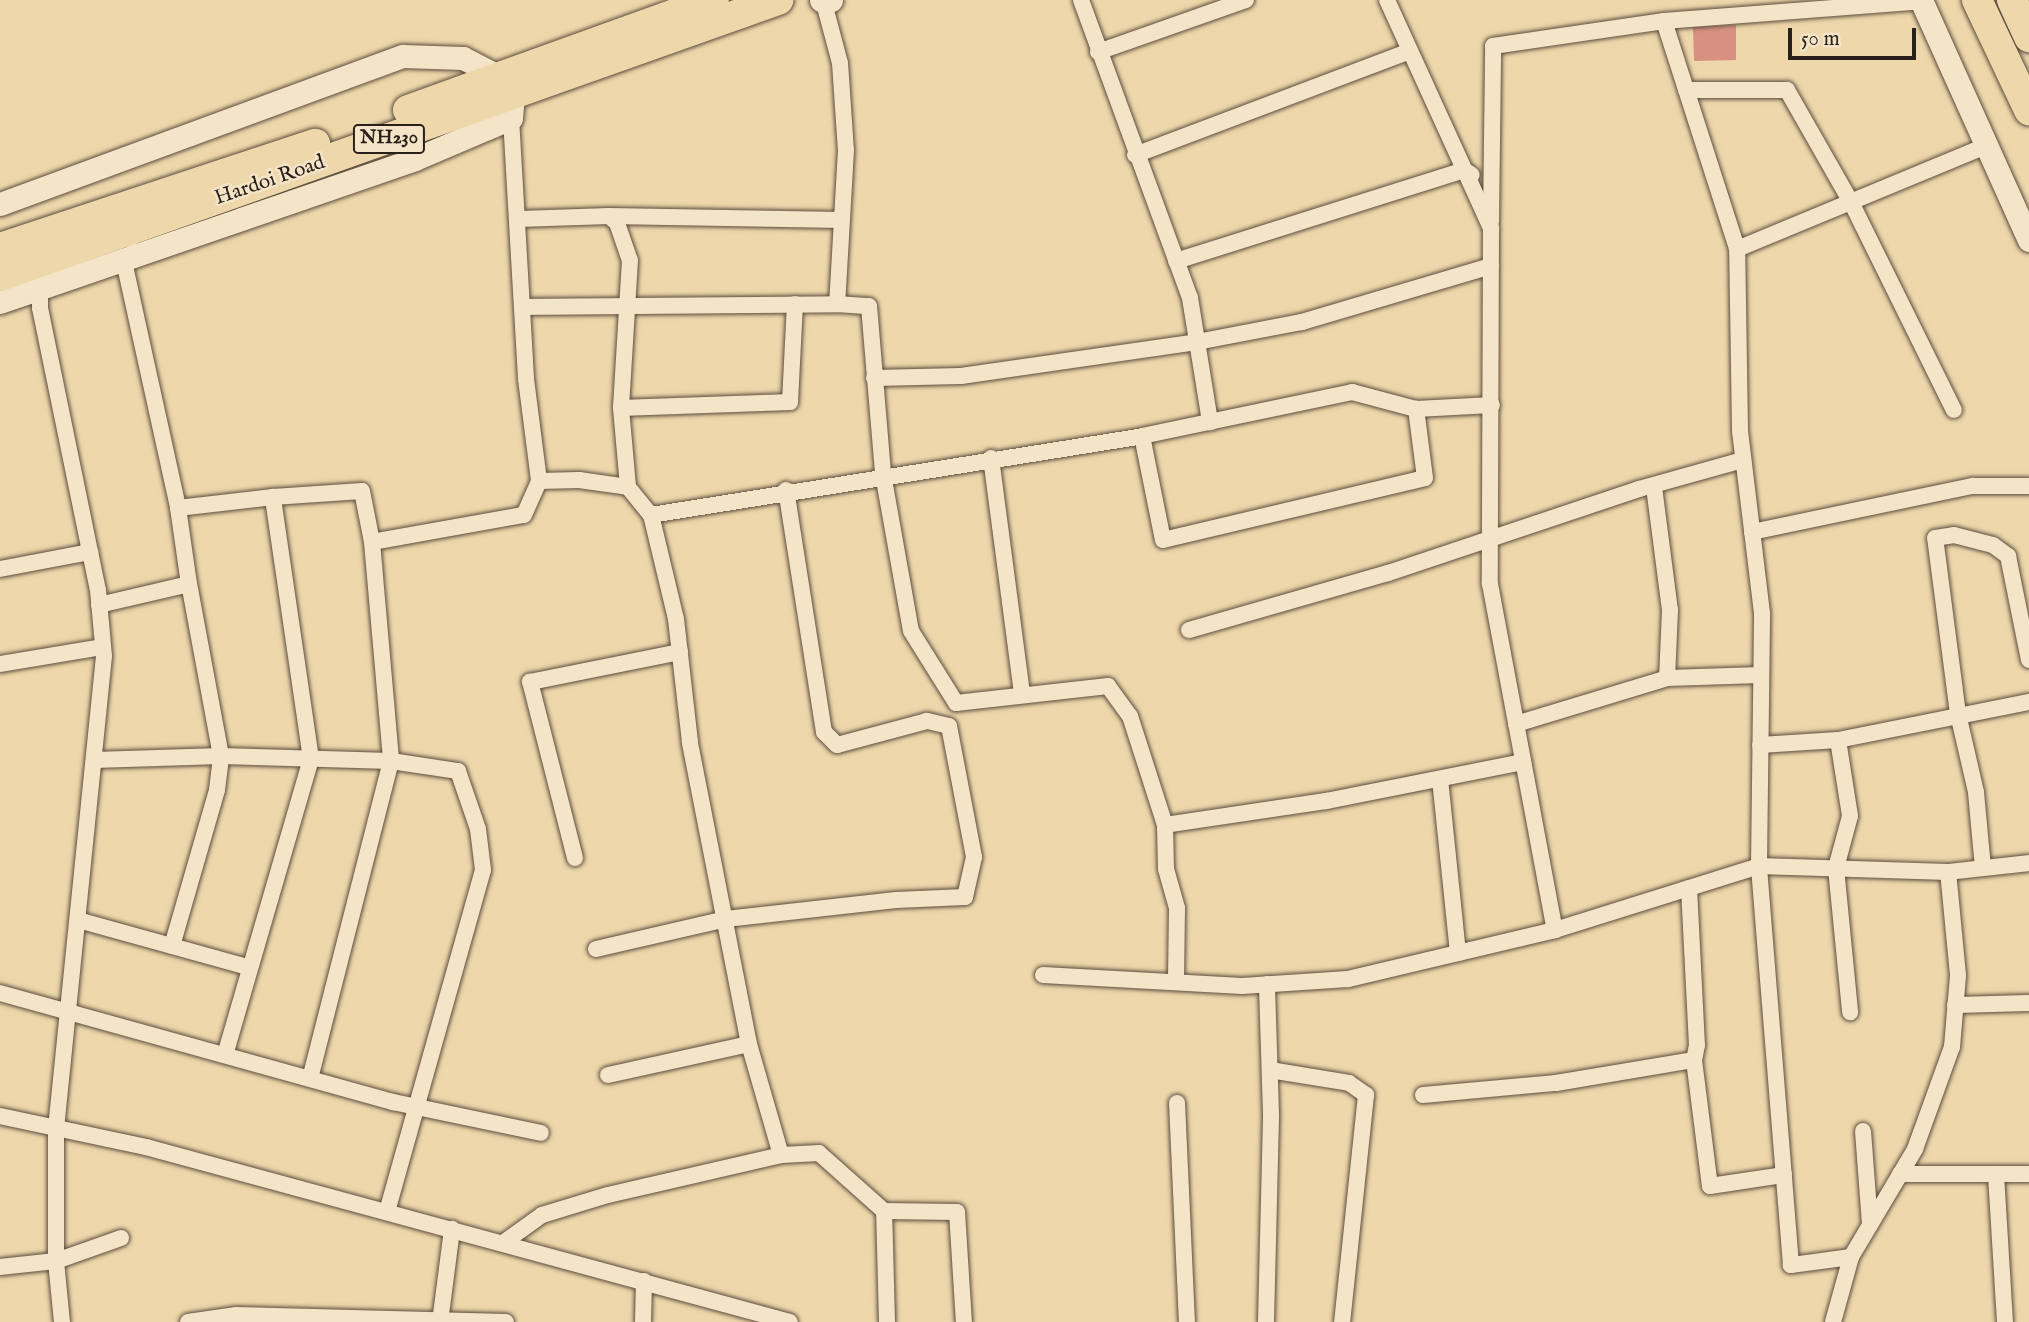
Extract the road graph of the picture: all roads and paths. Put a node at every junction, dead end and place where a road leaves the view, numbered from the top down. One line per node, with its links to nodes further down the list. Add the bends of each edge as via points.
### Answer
1 (714, 0): 15 (highway, Hardoi Road / NH230)
2 (778, 0): 15 (highway, Hardoi Road / NH230)
3 (1081, 0): 13 (street)
4 (1246, 0): 13 (street)
5 (1387, 0): 12 (street)
6 (1921, 0): 10 (street); 17 (street)
7 (1977, 0): 16 (highway)
8 (2012, 0): 11 (highway)
9 (825, 1): 25 (street, via 840,63 846,150)
10 (1664, 21): 14 (street); 20 (street, via 1493,46)
11 (2029, 37)
12 (1410, 51): 18 (street); 19 (street)
13 (1098, 52): 18 (street)
14 (1686, 90): 21 (street, via 1787,90); 30 (street)
15 (508, 97): 22 (street, via 463,58 403,56); 24 (street); 26 (highway, Hardoi Road / NH230); 29 (highway, Hardoi Road / NH230, via 302,149); 31 (street, via 415,159)
16 (2029, 110)
17 (1986, 145): 21 (street); 28 (street)
18 (1135, 155): 32 (street)
19 (1464, 170): 20 (street); 27 (street); 32 (street)
20 (1492, 188): 27 (street)
21 (1851, 202): 30 (street); 46 (street)
22 (0, 204)
23 (609, 216): 24 (street); 25 (street); 39 (street, via 617,223 630,260)
24 (519, 219): 40 (street)
25 (842, 220): 38 (street)
26 (148, 224): 31 (street); 35 (highway, Hardoi Road / NH230)
27 (1491, 228): 33 (street)
28 (2029, 240)
29 (0, 248)
30 (1737, 249): 50 (street)
31 (130, 257): 35 (street); 58 (street, via 125,266)
32 (1176, 261): 41 (street, via 1190,298)
33 (1491, 266): 41 (street, via 1302,323); 43 (street)
34 (0, 276): 35 (highway, Hardoi Road / NH230)
35 (40, 276): 36 (street); 63 (street)
36 (0, 302)
37 (795, 304): 38 (street); 39 (street); 44 (street, via 790,402)
38 (837, 304): 42 (street, via 869,306)
39 (624, 306): 40 (street); 44 (street)
40 (523, 307): 52 (street)
41 (1197, 342): 42 (street, via 961,376); 47 (street)
42 (874, 378): 51 (street)
43 (1492, 405): 45 (street); 61 (street)
44 (621, 408): 54 (street)
45 (1416, 409): 47 (street, via 1352,392); 48 (street, via 1424,478 1163,540)
46 (1954, 410)
47 (1210, 422): 48 (street)
48 (1142, 436): 49 (street)
49 (991, 458): 51 (street); 74 (street)
50 (1743, 460): 55 (street); 60 (street)
51 (883, 474): 56 (street); 74 (street, via 911,631 956,703)
52 (538, 481): 54 (street, via 579,480); 62 (street, via 524,515)
53 (2029, 486): 60 (street, via 1973,486)
54 (628, 487): 59 (street)
55 (1654, 487): 61 (street); 73 (street, via 1670,610)
56 (786, 490): 59 (street); 94 (street, via 824,732 838,745 927,721 949,726 974,857 965,897)
57 (273, 497): 58 (street); 62 (street, via 362,492); 81 (street)
58 (178, 509): 65 (street)
59 (652, 515): 69 (street)
60 (1752, 532): 72 (street, via 1762,613)
61 (1491, 537): 67 (street, via 1388,573); 77 (street, via 1490,584)
62 (372, 542): 83 (street)
63 (90, 552): 64 (street); 66 (street)
64 (0, 569)
65 (189, 584): 66 (street); 80 (street)
66 (99, 605): 68 (street)
67 (1188, 630)
68 (103, 647): 71 (street); 82 (street)
69 (680, 652): 87 (street, via 530,682 529,693); 94 (street, via 690,743)
70 (2029, 660): 76 (street, via 2008,556 1993,545 1954,536 1935,538)
71 (0, 664)
72 (1761, 675): 73 (street); 79 (street)
73 (1667, 678): 77 (street)
74 (1022, 694): 86 (street, via 1108,686 1130,716)
75 (2029, 702): 76 (street)
76 (1958, 714): 78 (street); 91 (street, via 1976,792)
77 (1516, 724): 84 (street)
78 (1838, 740): 79 (street); 90 (street, via 1850,816)
79 (1760, 745): 89 (street)
80 (221, 756): 81 (street); 82 (street); 97 (street, via 217,790)
81 (311, 759): 83 (street); 100 (street)
82 (94, 760): 95 (street)
83 (391, 761): 114 (street); 117 (street, via 458,771 478,829 483,870)
84 (1523, 762): 85 (street); 96 (street)
85 (1440, 779): 86 (street); 99 (street)
86 (1165, 825): 102 (street, via 1167,869 1177,908)
87 (575, 858)
88 (2029, 863): 91 (street)
89 (1759, 866): 90 (street); 93 (street); 125 (street)
90 (1836, 868): 92 (street); 107 (street)
91 (1983, 868): 92 (street)
92 (1948, 872): 106 (street, via 1958,975)
93 (1689, 888): 96 (street); 111 (street, via 1697,1045)
94 (726, 919): 98 (street); 109 (street)
95 (78, 920): 97 (street); 108 (street)
96 (1555, 930): 99 (street)
97 (172, 946): 100 (street)
98 (596, 949)
99 (1458, 953): 103 (street, via 1348,979)
100 (247, 967): 110 (street)
101 (1043, 975): 102 (street)
102 (1176, 982): 103 (street)
103 (1267, 984): 112 (street)
104 (0, 993): 108 (street)
105 (2029, 1003): 106 (street)
106 (1955, 1005): 123 (street, via 1951,1047 1915,1149)
107 (1850, 1012)
108 (68, 1014): 110 (street); 119 (street)
109 (749, 1044): 113 (street); 122 (street)
110 (225, 1055): 114 (street)
111 (1693, 1060): 115 (street, via 1556,1083); 125 (street, via 1710,1186)
112 (1270, 1070): 147 (street); 148 (street, via 1349,1083 1366,1094)
113 (608, 1075)
114 (310, 1079): 117 (street)
115 (1423, 1095)
116 (1177, 1103): 146 (street)
117 (416, 1106): 121 (street); 128 (street)
118 (0, 1116): 119 (street)
119 (56, 1128): 128 (street); 134 (street)
120 (1863, 1131): 129 (street)
121 (541, 1133)
122 (781, 1155): 127 (street, via 819,1153); 132 (street, via 555,1211)
123 (1900, 1174): 126 (street); 129 (street)
124 (2029, 1174): 126 (street)
125 (1784, 1175): 133 (street, via 1791,1265)
126 (1996, 1175): 150 (street)
127 (884, 1211): 144 (street); 145 (street, via 957,1212)
128 (387, 1212): 130 (street)
129 (1870, 1225): 133 (street)
130 (452, 1229): 132 (street); 138 (street)
131 (121, 1238): 134 (street)
132 (503, 1243): 136 (street)
133 (1852, 1257): 149 (street)
134 (56, 1261): 135 (street); 139 (street)
135 (0, 1267)
136 (644, 1282): 137 (street); 142 (street)
137 (731, 1314): 143 (street)
138 (441, 1321): 140 (street, via 236,1315); 141 (street)
139 (62, 1322)
140 (188, 1322)
141 (506, 1322)
142 (643, 1322)
143 (790, 1322)
144 (887, 1322)
145 (964, 1322)
146 (1187, 1322)
147 (1266, 1322)
148 (1342, 1322)
149 (1833, 1322)
150 (2005, 1322)

